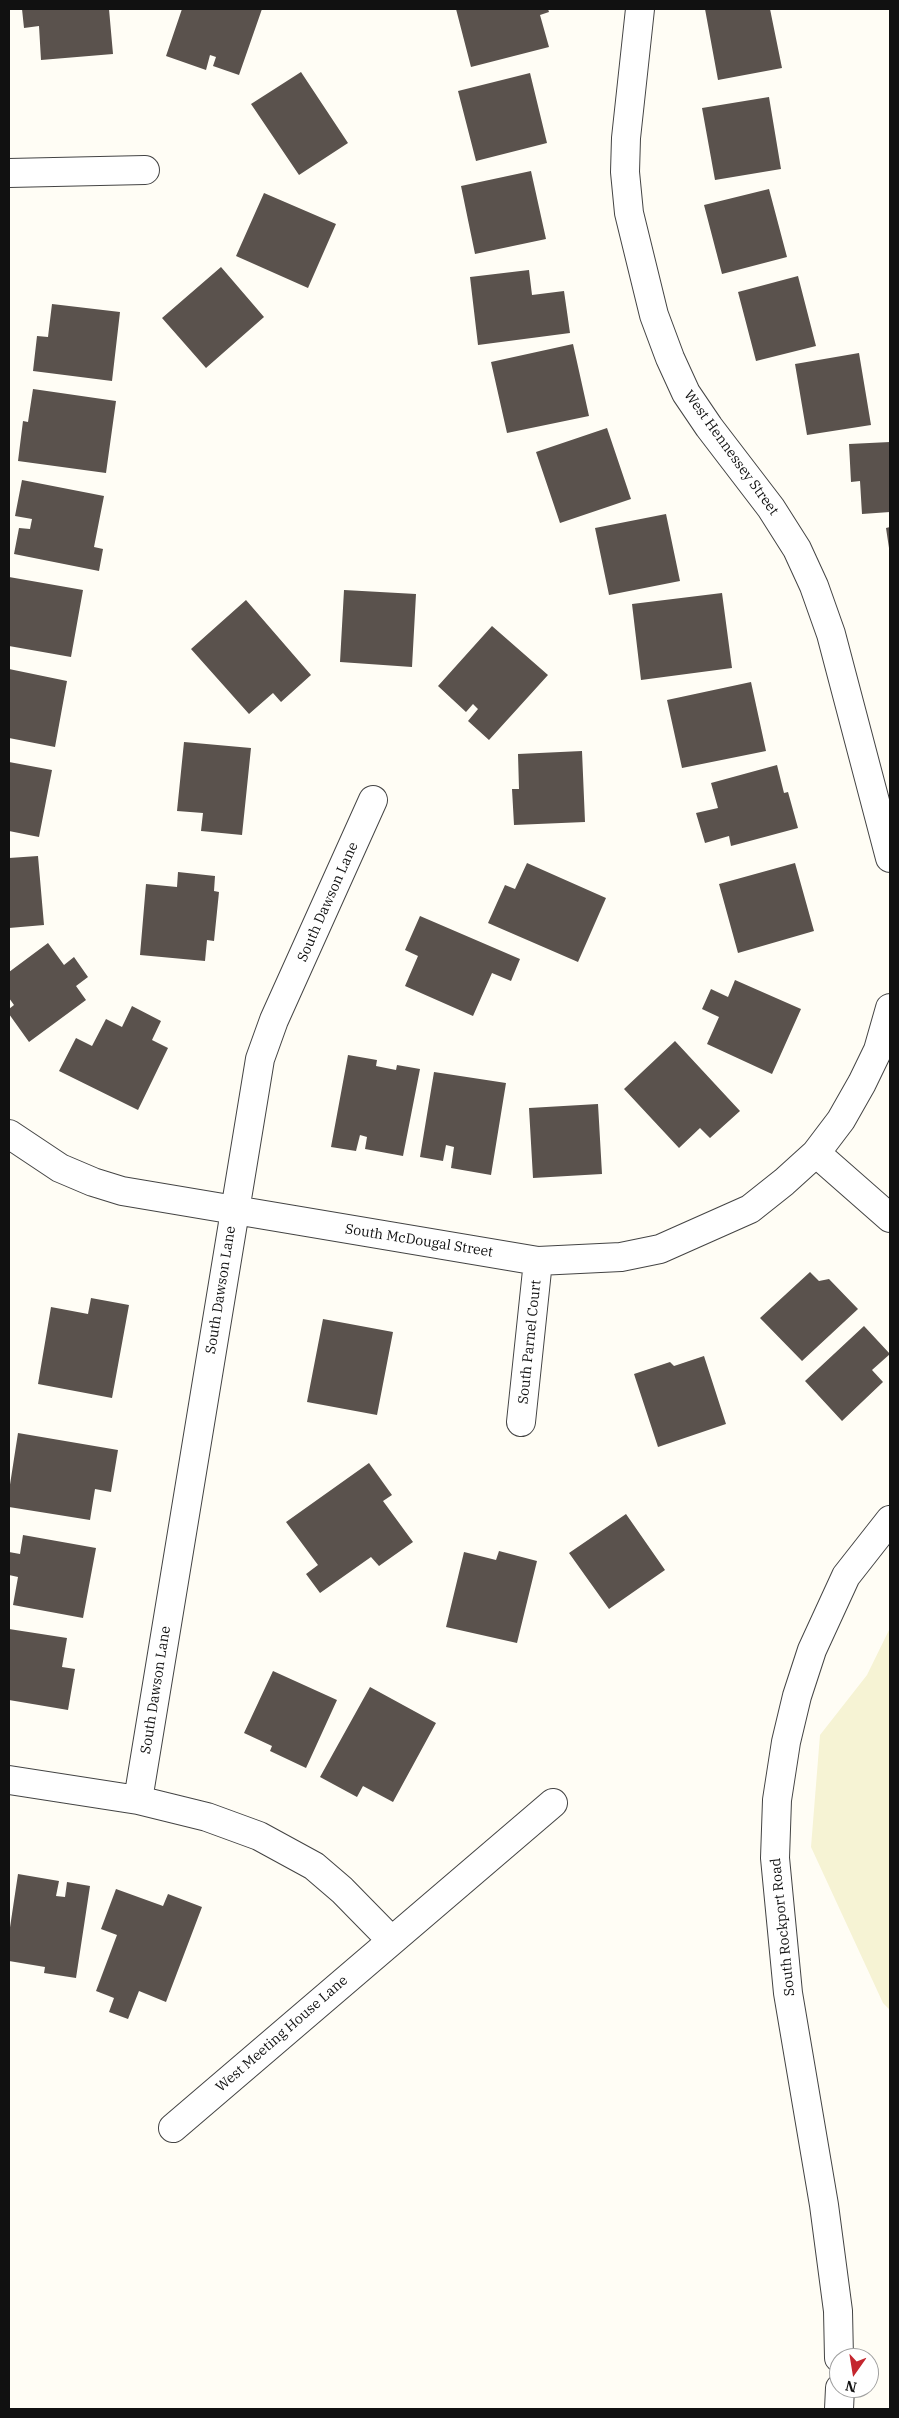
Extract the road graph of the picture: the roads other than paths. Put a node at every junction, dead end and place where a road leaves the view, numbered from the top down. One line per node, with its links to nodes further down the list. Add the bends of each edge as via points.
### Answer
1 (640, 9): 5 (street, West Hennessey Street, via 625,172 629,213 654,315 686,393 708,427 771,508 797,549 814,586 831,634)
2 (145, 170): 3 (street)
3 (9, 172)
4 (374, 800): 9 (street, South Dawson Lane, via 274,1020 260,1059)
5 (890, 858)
6 (890, 1008): 8 (street, via 878,1050 862,1083 841,1120)
7 (9, 1134): 9 (street, South McDougal Street, via 60,1168 122,1192)
8 (816, 1153): 10 (street); 11 (street, South McDougal Street, via 750,1209 660,1249 621,1257)
9 (234, 1211): 11 (street, South McDougal Street); 15 (street, South Dawson Lane)
10 (890, 1218)
11 (538, 1261): 12 (street, South Parnel Court)
12 (521, 1422)
13 (890, 1520): 19 (street, South Rockport Road, via 846,1576 812,1650 786,1742 777,1800 775,1858 788,1993 824,2205 838,2311)
14 (9, 1780): 15 (street)
15 (138, 1800): 17 (street, via 207,1817 259,1836 299,1857 342,1890)
16 (553, 1803): 17 (street, West Meeting House Lane)
17 (391, 1940): 18 (street, West Meeting House Lane)
18 (173, 2128)
19 (839, 2348)

